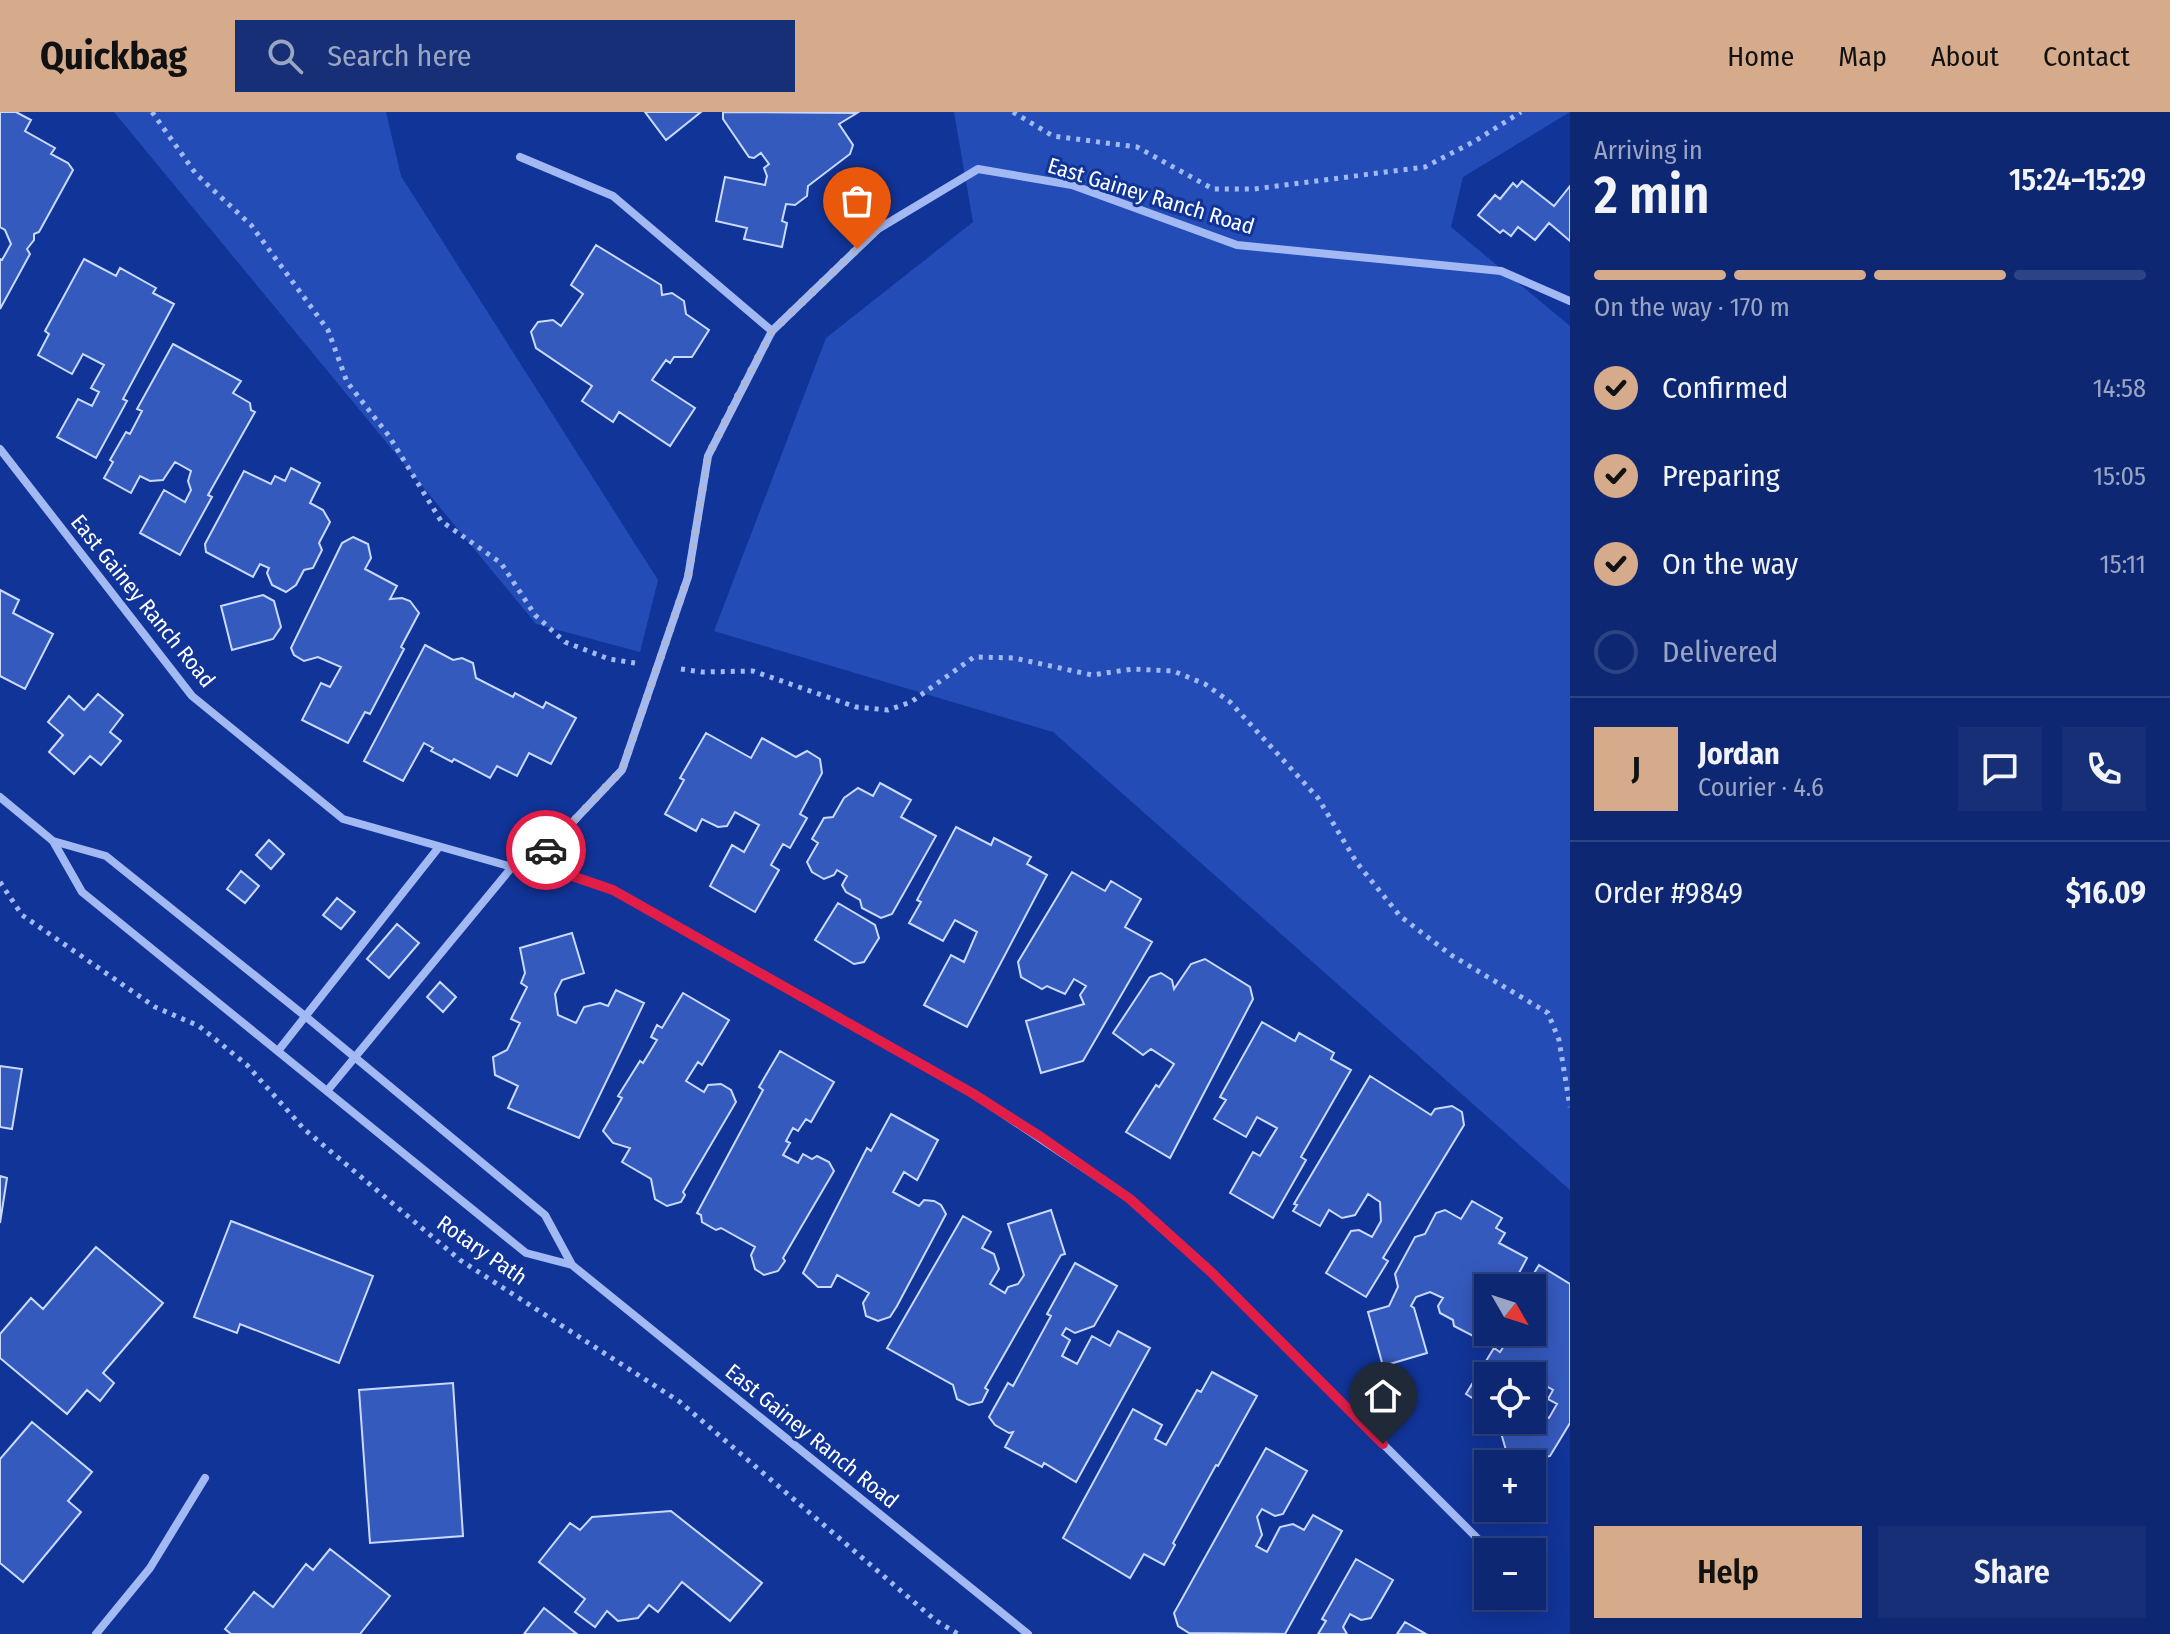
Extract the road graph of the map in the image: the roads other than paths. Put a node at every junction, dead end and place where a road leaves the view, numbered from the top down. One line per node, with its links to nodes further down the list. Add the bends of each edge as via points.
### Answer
1 (520, 157): 3 (street, via 613,196)
2 (1570, 301): 3 (street, East Gainey Ranch Road, via 1501,271 1237,245 1072,185 978,169 878,229)
3 (772, 331): 8 (street, East Gainey Ranch Road, via 708,456 688,577 622,770)
4 (0, 449): 7 (street, East Gainey Ranch Road, via 192,696 343,819)
5 (0, 797): 6 (street, East Gainey Ranch Road)
6 (53, 841): 10 (street, East Gainey Ranch Road, via 106,856); 11 (street, East Gainey Ranch Road, via 82,892)
7 (439, 847): 9 (street, East Gainey Ranch Road); 10 (street)
8 (534, 863): 9 (street, East Gainey Ranch Road); 16 (street, East Gainey Ranch Road, via 613,890 972,1093 1130,1199 1211,1272)
9 (512, 867): 12 (street)
10 (305, 1016): 11 (street); 12 (street, East Gainey Ranch Road)
11 (278, 1051): 13 (street, East Gainey Ranch Road)
12 (355, 1057): 13 (street); 14 (street, East Gainey Ranch Road, via 545,1215)
13 (327, 1091): 14 (street, East Gainey Ranch Road, via 526,1253)
14 (572, 1265): 18 (street, East Gainey Ranch Road)
15 (205, 1478): 17 (street, via 150,1568)
16 (1477, 1538)
17 (96, 1634)
18 (1028, 1634)

